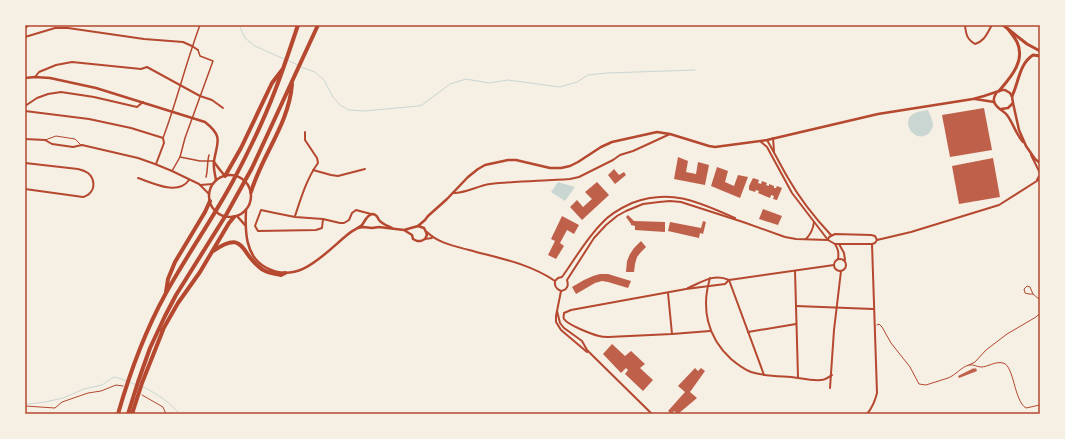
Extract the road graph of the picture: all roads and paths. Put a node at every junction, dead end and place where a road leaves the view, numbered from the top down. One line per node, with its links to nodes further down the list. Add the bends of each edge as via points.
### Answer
1 (28, 25): 8 (street)
2 (200, 25): 11 (street)
3 (298, 25): 15 (highway)
4 (318, 25): 18 (highway)
5 (965, 25): 6 (street, via 967,36 975,44 984,39)
6 (992, 25)
7 (1003, 25): 9 (main road)
8 (25, 28)
9 (1008, 29): 13 (main road); 20 (main road, via 1017,41 1020,54 1016,70)
10 (25, 37): 11 (street, via 61,28 183,42)
11 (192, 46): 12 (street); 19 (street)
12 (198, 50): 21 (street, via 200,56 213,61)
13 (1040, 51)
14 (1040, 56): 22 (main road, via 1033,54 1029,57 1018,77)
15 (284, 66): 55 (highway, via 272,82); 111 (highway, via 248,154)
16 (35, 76): 17 (street); 19 (street, via 56,65 72,62 141,69 147,67); 24 (street, via 96,88)
17 (25, 78)
18 (292, 79): 65 (highway, via 284,119 254,180); 121 (highway, via 252,168 176,295)
19 (180, 85): 21 (street); 31 (street)
20 (998, 92): 22 (street, via 1005,90); 23 (street); 25 (street)
21 (200, 96): 28 (street, via 212,100); 32 (street)
22 (1012, 96): 26 (street)
23 (972, 99): 25 (street); 36 (street, via 878,114)
24 (143, 102): 27 (street, via 137,107 61,92 48,94); 31 (street)
25 (994, 102): 29 (street)
26 (1013, 102): 29 (street, via 1008,108); 42 (street, via 1019,130)
27 (25, 106)
28 (223, 108)
29 (1000, 109): 42 (street, via 1006,114)
30 (25, 111): 35 (street, via 89,119)
31 (173, 112): 32 (street); 35 (street)
32 (193, 118): 46 (street); 48 (street, via 205,122 216,133 218,142)
33 (305, 132): 53 (street, via 305,140 317,158 318,163)
34 (670, 134): 39 (street, via 715,147); 66 (street, via 575,178 494,184); 66 (street, via 657,132 612,142 578,162 561,168 516,160 485,165)
35 (164, 138): 51 (street)
36 (773, 138): 40 (street); 44 (street)
37 (25, 139): 38 (street)
38 (45, 140): 41 (street, via 52,144 73,147); 41 (lane, via 56,136 75,139)
39 (760, 140): 40 (street); 77 (street, via 768,147 792,193)
40 (767, 140): 44 (street)
41 (82, 145): 51 (street)
42 (1026, 146): 43 (street)
43 (1028, 150): 50 (street); 61 (street, via 1040,174)
44 (774, 152): 86 (street, via 804,203)
45 (209, 155): 47 (street)
46 (180, 156): 47 (street); 54 (street)
47 (207, 161): 48 (street); 57 (street)
48 (214, 161): 55 (street); 60 (street)
49 (25, 163): 64 (street, via 87,171 94,184 89,194 83,197)
50 (1040, 163)
51 (155, 164): 54 (street)
52 (365, 169): 53 (street, via 338,176)
53 (313, 170): 72 (street)
54 (172, 171): 59 (street)
55 (227, 175): 60 (street); 65 (street, via 243,179)
56 (138, 178): 59 (street, via 168,188 186,184)
57 (206, 178)
58 (1040, 179): 61 (street)
59 (189, 180): 62 (street)
60 (216, 180): 63 (street)
61 (1037, 181): 91 (street, via 999,205)
62 (199, 184): 63 (street); 67 (street)
63 (213, 184): 67 (street)
64 (25, 189)
65 (251, 192): 69 (street)
66 (452, 193): 76 (street)
67 (209, 194): 68 (street)
68 (210, 203): 73 (street, via 220,214); 111 (highway, via 175,262 168,279)
69 (246, 210): 73 (street); 79 (street)
70 (361, 211): 71 (street); 74 (street, via 356,210 344,223); 75 (street)
71 (372, 214): 75 (street); 82 (street)
72 (295, 216): 74 (street); 74 (street, via 261,210 255,226 258,231 316,230 322,228)
73 (234, 217): 79 (street); 95 (highway)
74 (323, 219)
75 (366, 219): 81 (street)
76 (425, 220): 80 (street); 83 (street)
77 (814, 221): 89 (street, via 813,230); 90 (street)
78 (743, 222): 89 (street, via 785,237); 102 (street, via 703,204 682,198 668,196 642,200 625,206 603,221 590,235); 104 (street, via 681,202 642,204 617,216 606,225 594,238)
79 (245, 225): 101 (street, via 249,248 257,260 264,267)
80 (418, 226): 83 (street); 84 (street)
81 (358, 228): 82 (street); 101 (street, via 307,267)
82 (392, 228): 84 (street)
83 (424, 228): 85 (street)
84 (404, 230): 88 (street, via 417,241)
85 (426, 232): 87 (street); 88 (street)
86 (831, 235): 90 (street); 91 (street, via 871,235)
87 (432, 238): 88 (street); 106 (street, via 527,266)
88 (425, 239)
89 (805, 239): 90 (street)
90 (828, 240): 92 (street)
91 (877, 240): 94 (street)
92 (835, 244): 93 (street); 96 (street)
93 (839, 244): 94 (street); 97 (street)
94 (872, 244): 116 (street)
95 (211, 253): 101 (highway, via 235,242 240,244 256,265 266,272 281,275); 121 (highway)
96 (838, 259): 97 (street); 98 (street)
97 (845, 260): 100 (street, via 847,265)
98 (834, 265): 99 (street); 100 (street)
99 (795, 270): 105 (street); 114 (street)
100 (841, 271): 115 (street)
101 (285, 273)
102 (562, 277): 104 (street); 106 (street)
103 (710, 278): 105 (street, via 723,277); 107 (street); 108 (street)
104 (567, 280): 109 (street, via 567,288)
105 (729, 280): 107 (street, via 725,284); 123 (street)
106 (555, 281): 109 (street, via 555,287)
107 (707, 286): 108 (street); 122 (street, via 706,304)
108 (686, 289): 110 (street)
109 (561, 291): 117 (street)
110 (668, 293): 124 (street); 124 (street, via 571,310 563,316 569,323 598,336)
111 (166, 294): 136 (highway, via 137,355)
112 (1033, 294): 112 (path, via 1030,287 1024,289 1025,293); 113 (path)
113 (1040, 300)
114 (796, 306): 115 (street); 119 (street)
115 (836, 307): 116 (street); 128 (street)
116 (874, 309): 120 (street)
117 (558, 311): 125 (street, via 560,323 582,341); 125 (street, via 556,322 561,330)
118 (1040, 313): 126 (path, via 1007,334)
119 (796, 324): 123 (street); 129 (street)
120 (874, 325): 126 (path, via 879,324 882,327 919,384 926,385 952,377); 141 (street, via 877,393 875,403)
121 (161, 330): 137 (highway, via 150,348); 138 (highway)
122 (710, 331): 124 (street); 127 (street, via 717,344 737,365 750,372)
123 (748, 332): 127 (street)
124 (672, 334)
125 (592, 355): 140 (street)
126 (969, 365): 133 (path, via 982,367 997,363 1005,364 1024,407)
127 (764, 375): 129 (street)
128 (832, 375): 129 (street, via 822,380); 131 (street)
129 (798, 378)
130 (123, 386): 134 (path, via 116,385 101,391 88,392 62,402 55,408)
131 (830, 388)
132 (140, 394): 139 (path, via 162,408)
133 (1040, 405)
134 (25, 406)
135 (136, 406): 138 (street)
136 (118, 414)
137 (128, 414)
138 (131, 414)
139 (166, 414)
140 (652, 414)
141 (867, 414)

